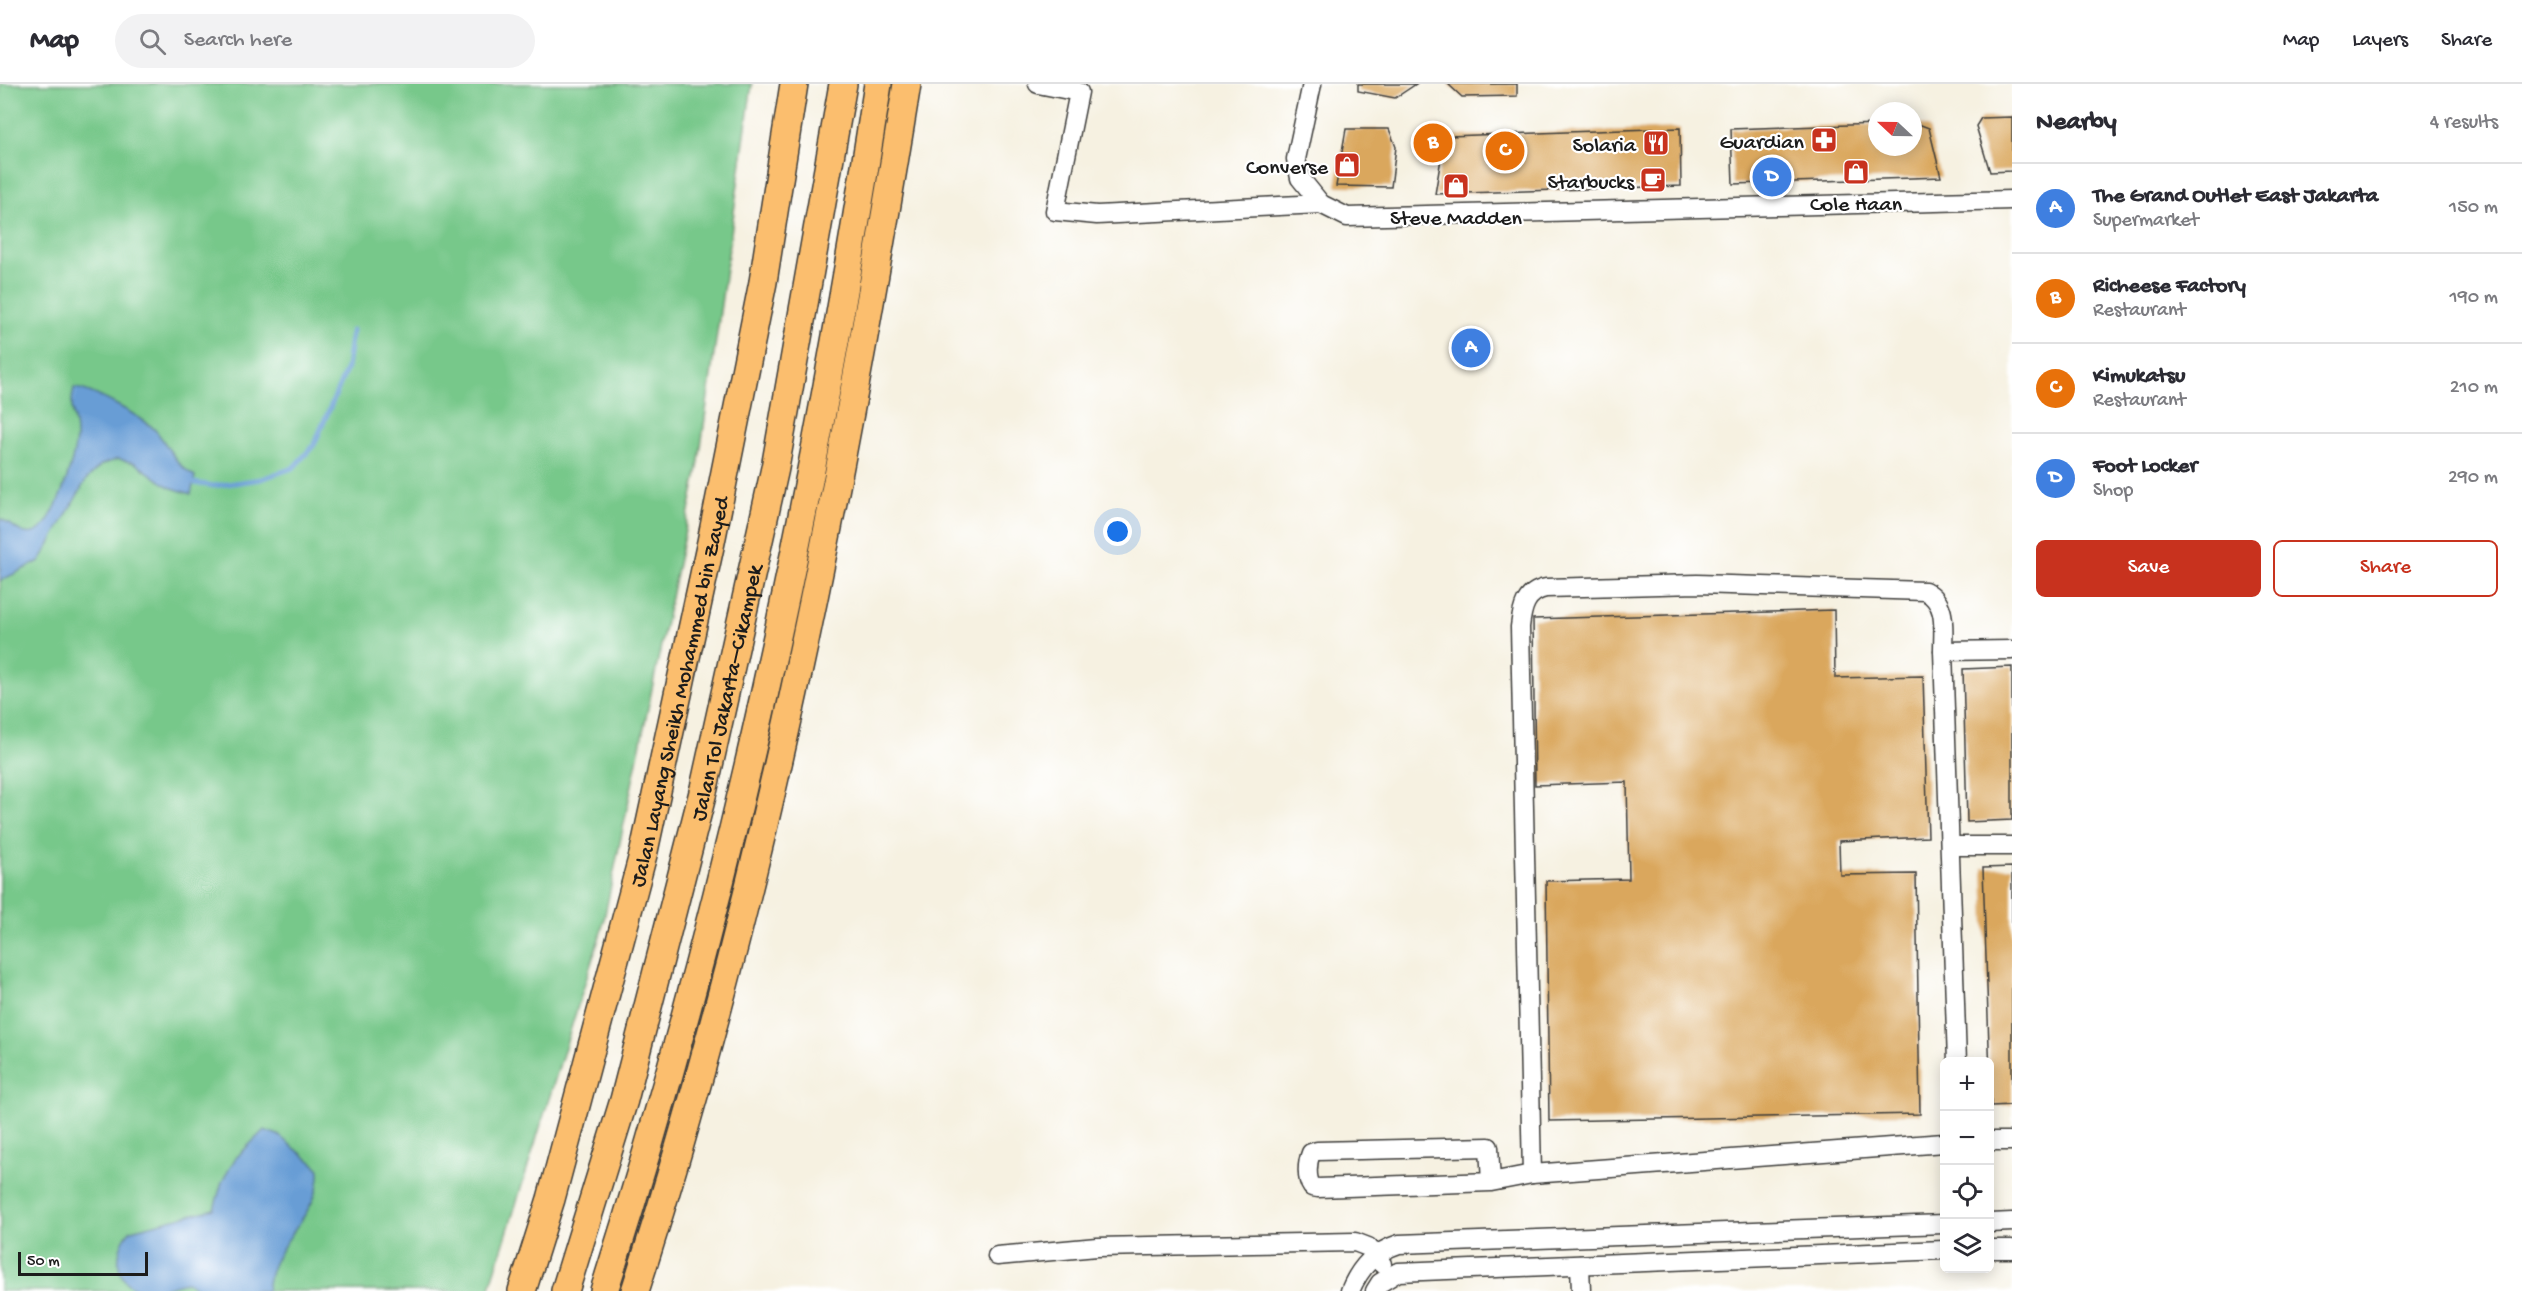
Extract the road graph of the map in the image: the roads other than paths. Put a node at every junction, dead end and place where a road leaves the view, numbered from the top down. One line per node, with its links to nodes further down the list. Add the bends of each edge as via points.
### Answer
1 (794, 84): 29 (highway, Jalan Layang Sheikh Mohammed bin Zayed, via 763,282 644,851 551,1199)
2 (843, 84): 30 (highway, Jalan Tol Jakarta–Cikampek, via 775,468 704,788 624,1100)
3 (878, 84): 31 (highway, Jalan Tol Jakarta–Cikampek, via 827,398 783,610 677,1050)
4 (907, 84): 32 (highway, via 803,654 731,959)
5 (1038, 84): 8 (street, via 1079,92 1055,211 1096,215)
6 (1312, 84): 8 (street, via 1296,159 1300,178)
7 (2012, 200): 8 (street, via 1347,217)
8 (1321, 204)
9 (2012, 650): 10 (street)
10 (1943, 651): 11 (street); 17 (street, via 1942,610 1934,595 1925,591 1696,584 1555,587 1536,590 1529,597 1520,627)
11 (1952, 846): 12 (street); 13 (street)
12 (2012, 846)
13 (1958, 1057)
14 (1994, 1141): 15 (street)
15 (2012, 1141)
16 (1940, 1143): 17 (street)
17 (1532, 1174): 18 (street)
18 (1491, 1182): 18 (street, via 1489,1147 1317,1151 1309,1159 1308,1182 1318,1188)
19 (2012, 1222): 20 (street)
20 (1994, 1223)
21 (1940, 1224): 25 (street, via 1399,1244)
22 (1994, 1249): 23 (street)
23 (2012, 1249)
24 (1940, 1250): 27 (street)
25 (1375, 1254): 26 (street, via 1355,1242 1278,1242 1096,1247); 28 (street); 33 (street)
26 (997, 1256)
27 (1580, 1265): 28 (street, via 1398,1272); 35 (street)
28 (1389, 1276): 34 (street)
29 (522, 1291)
30 (566, 1291)
31 (604, 1291)
32 (635, 1291)
33 (1350, 1291)
34 (1375, 1291)
35 (1581, 1291)

